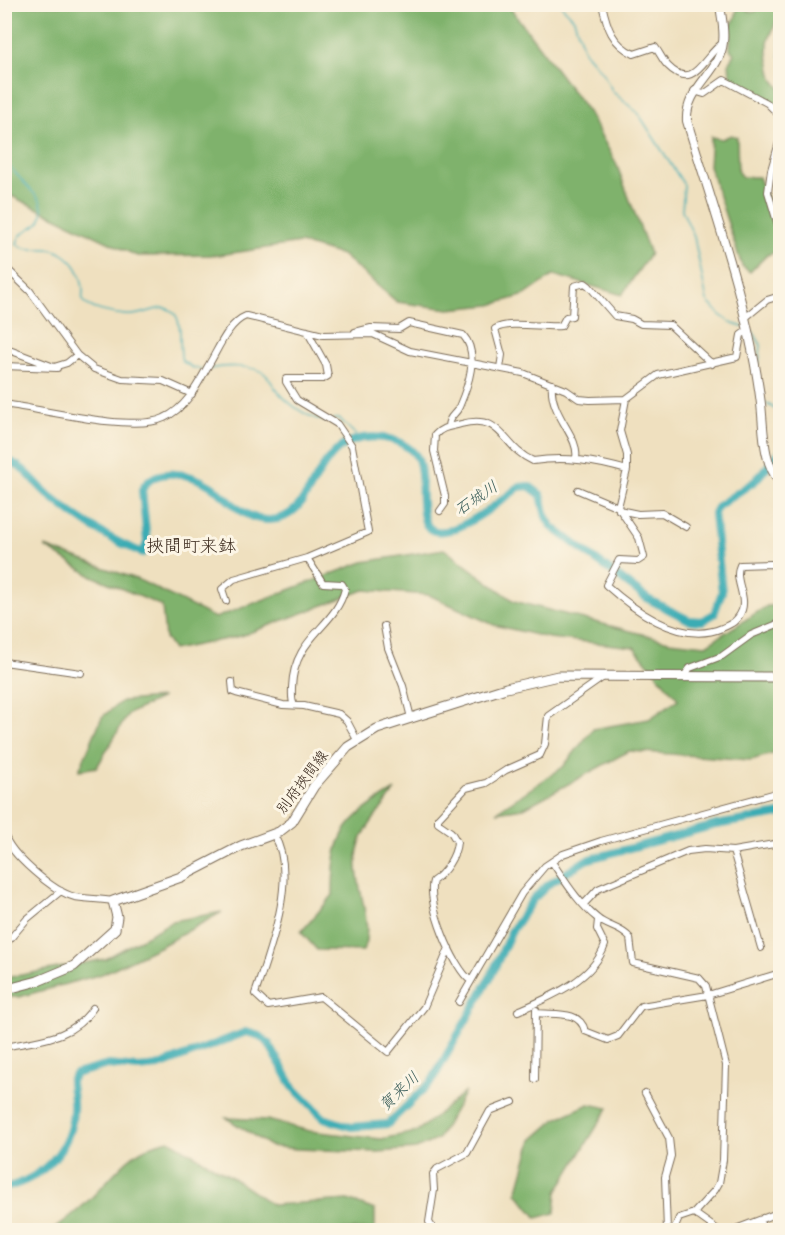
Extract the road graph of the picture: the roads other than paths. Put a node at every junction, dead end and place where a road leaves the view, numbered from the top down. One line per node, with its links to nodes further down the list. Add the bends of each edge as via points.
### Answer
1 (602, 4): 3 (street, via 617,45 634,54 655,46 665,63 679,73 696,73)
2 (720, 4): 3 (street)
3 (723, 43): 4 (street, via 719,56)
4 (694, 91): 5 (street, via 704,94 724,81 767,103); 10 (street, via 687,121)
5 (780, 116)
6 (780, 140): 7 (street, via 768,192)
7 (780, 232)
8 (4, 266): 15 (street, via 38,300)
9 (780, 296): 10 (street)
10 (745, 318): 11 (street)
11 (748, 330): 17 (street, via 741,334 737,357); 28 (street, via 768,458)
12 (307, 331): 13 (street); 22 (street, via 254,316 240,318); 33 (street, via 328,376 323,380 286,382 297,400 337,424 352,446 369,527 368,532)
13 (349, 335): 16 (street, via 373,334 410,351); 16 (street, via 364,328 399,329 410,323 459,333 467,339)
14 (4, 348): 19 (street)
15 (77, 355): 19 (street); 22 (street, via 107,375 163,381)
16 (474, 364): 20 (street); 25 (street, via 460,406 450,416)
17 (712, 364): 20 (street, via 670,325 641,324 615,316 582,283 574,286 572,316 566,317 561,326 505,325 495,329 502,355); 23 (street, via 658,375)
18 (4, 366): 19 (street, via 55,370)
19 (61, 367)
20 (500, 368): 21 (street)
21 (552, 384): 23 (street, via 579,399); 26 (street, via 556,413 576,445)
22 (192, 394): 24 (street, via 164,418 147,423)
23 (626, 399): 27 (street, via 620,431)
24 (4, 404)
25 (448, 426): 26 (street, via 489,423 533,461); 31 (street, via 435,435 434,451 445,496)
26 (576, 458): 27 (street)
27 (627, 470): 30 (street)
28 (779, 480)
29 (578, 490): 30 (street)
30 (618, 509): 32 (street, via 638,514 662,513); 34 (street, via 639,538 644,555 638,561 620,560 606,585 649,617 700,634 734,623 743,602 737,571 740,565 771,564)
31 (440, 511)
32 (686, 526)
33 (307, 558): 35 (street, via 234,579 222,589); 44 (street, via 323,583 342,584 345,589 337,609 309,638 299,658 293,672)
34 (780, 568)
35 (226, 601)
36 (780, 623): 42 (street, via 751,635 722,656 690,668)
37 (384, 626): 45 (street)
38 (4, 662): 39 (street)
39 (81, 673)
40 (605, 676): 42 (main road, 別府挾間線); 45 (main road, 別府挾間線, via 539,679); 58 (street, via 548,716 540,755 486,783 466,788 438,818 438,823 457,842 441,876 433,881 431,892)
41 (780, 676): 42 (main road, 別府挾間線)
42 (683, 678)
43 (232, 682): 44 (street, via 233,692)
44 (294, 705): 46 (street, via 339,714)
45 (411, 718): 46 (main road, 別府挾間線)
46 (357, 740): 49 (main road, 別府挾間線, via 314,786 292,822)
47 (780, 792): 52 (street, via 601,840)
48 (4, 833): 53 (street, via 18,856)
49 (274, 835): 54 (main road, 別府挾間線, via 242,846 181,877); 58 (street, via 280,845 283,888 274,937 255,994 268,1006 321,997 388,1052 424,1007)
50 (780, 843): 51 (street)
51 (733, 851): 55 (street, via 696,849 664,860 598,889); 59 (street)
52 (552, 862): 55 (street); 61 (street, via 506,915)
53 (61, 891): 54 (street, via 75,897); 57 (street, via 27,919)
54 (113, 901): 62 (main road, via 115,929 74,966)
55 (584, 904): 56 (street)
56 (598, 920): 63 (street, via 630,938 633,963 699,978 704,981); 65 (street, via 597,928 605,945 595,964 577,981)
57 (4, 946)
58 (449, 948): 61 (street)
59 (761, 948)
60 (780, 973): 63 (street)
61 (471, 981): 64 (street)
62 (4, 990)
63 (708, 995): 68 (street, via 641,1006 618,1036 608,1040 585,1031 583,1022 575,1017); 74 (street, via 726,1065 723,1160 718,1183)
64 (459, 1002)
65 (533, 1004): 67 (street); 68 (street)
66 (93, 1008): 69 (street, via 86,1019 66,1034)
67 (518, 1011)
68 (537, 1012): 70 (street)
69 (4, 1047)
70 (535, 1079)
71 (645, 1093): 77 (street, via 669,1138 671,1156 665,1177)
72 (513, 1102): 76 (street, via 490,1110 467,1153 433,1174 429,1222)
73 (780, 1212): 75 (street)
74 (694, 1213): 78 (street, via 679,1218); 79 (street)
75 (763, 1218): 80 (street); 81 (street)
76 (434, 1230)
77 (667, 1230)
78 (674, 1230)
79 (718, 1230)
80 (733, 1230)
81 (756, 1230)

